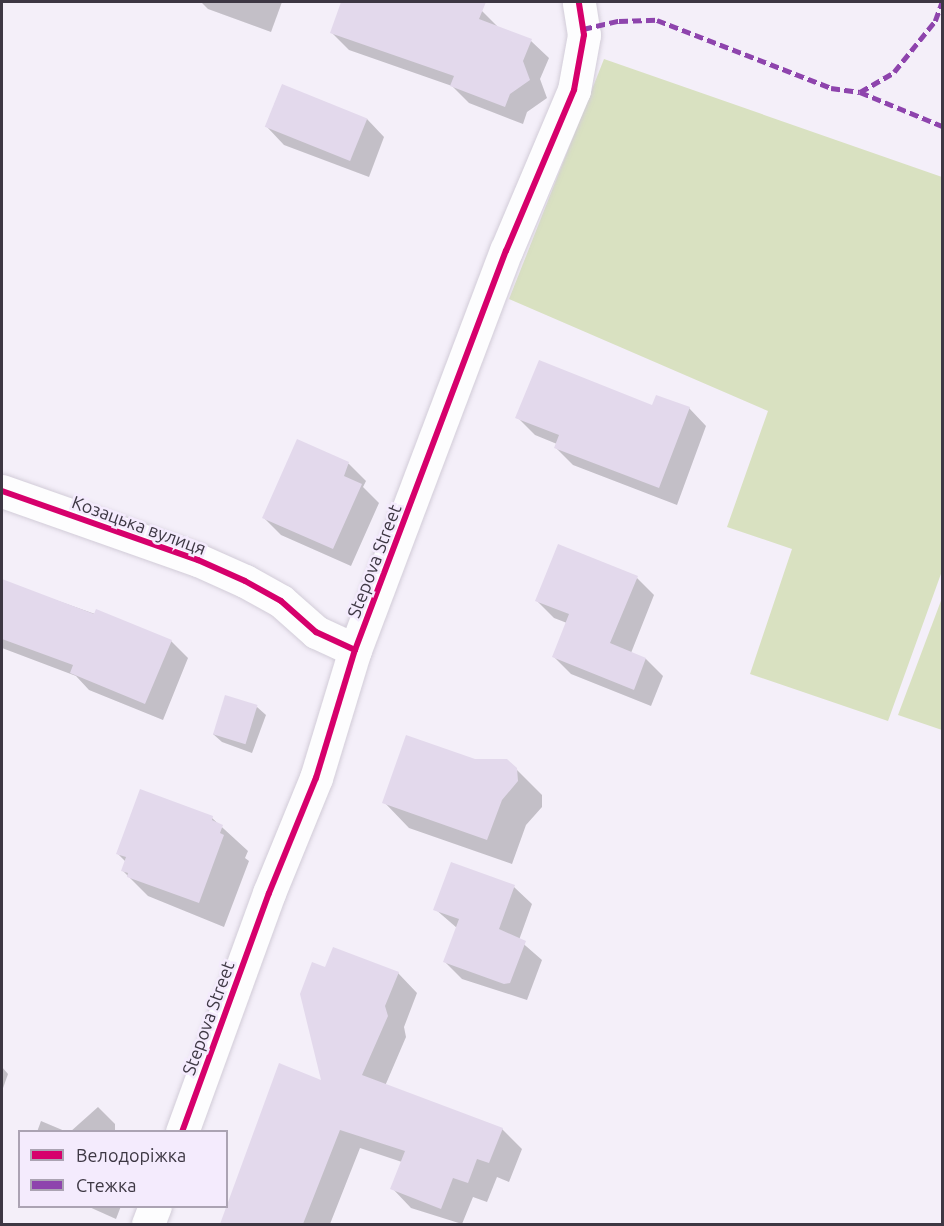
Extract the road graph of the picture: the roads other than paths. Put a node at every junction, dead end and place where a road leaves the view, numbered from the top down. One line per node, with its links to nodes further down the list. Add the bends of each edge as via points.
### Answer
1 (579, 2): 3 (street, Stepova Street, via 584,35 574,90 506,251)
2 (2, 490): 3 (street, Козацька вулиця, via 236,577 281,601 316,632)
3 (356, 650): 4 (street, Stepova Street, via 316,778 269,893)
4 (182, 1130)
5 (154, 1208): 6 (street)
6 (148, 1224)

